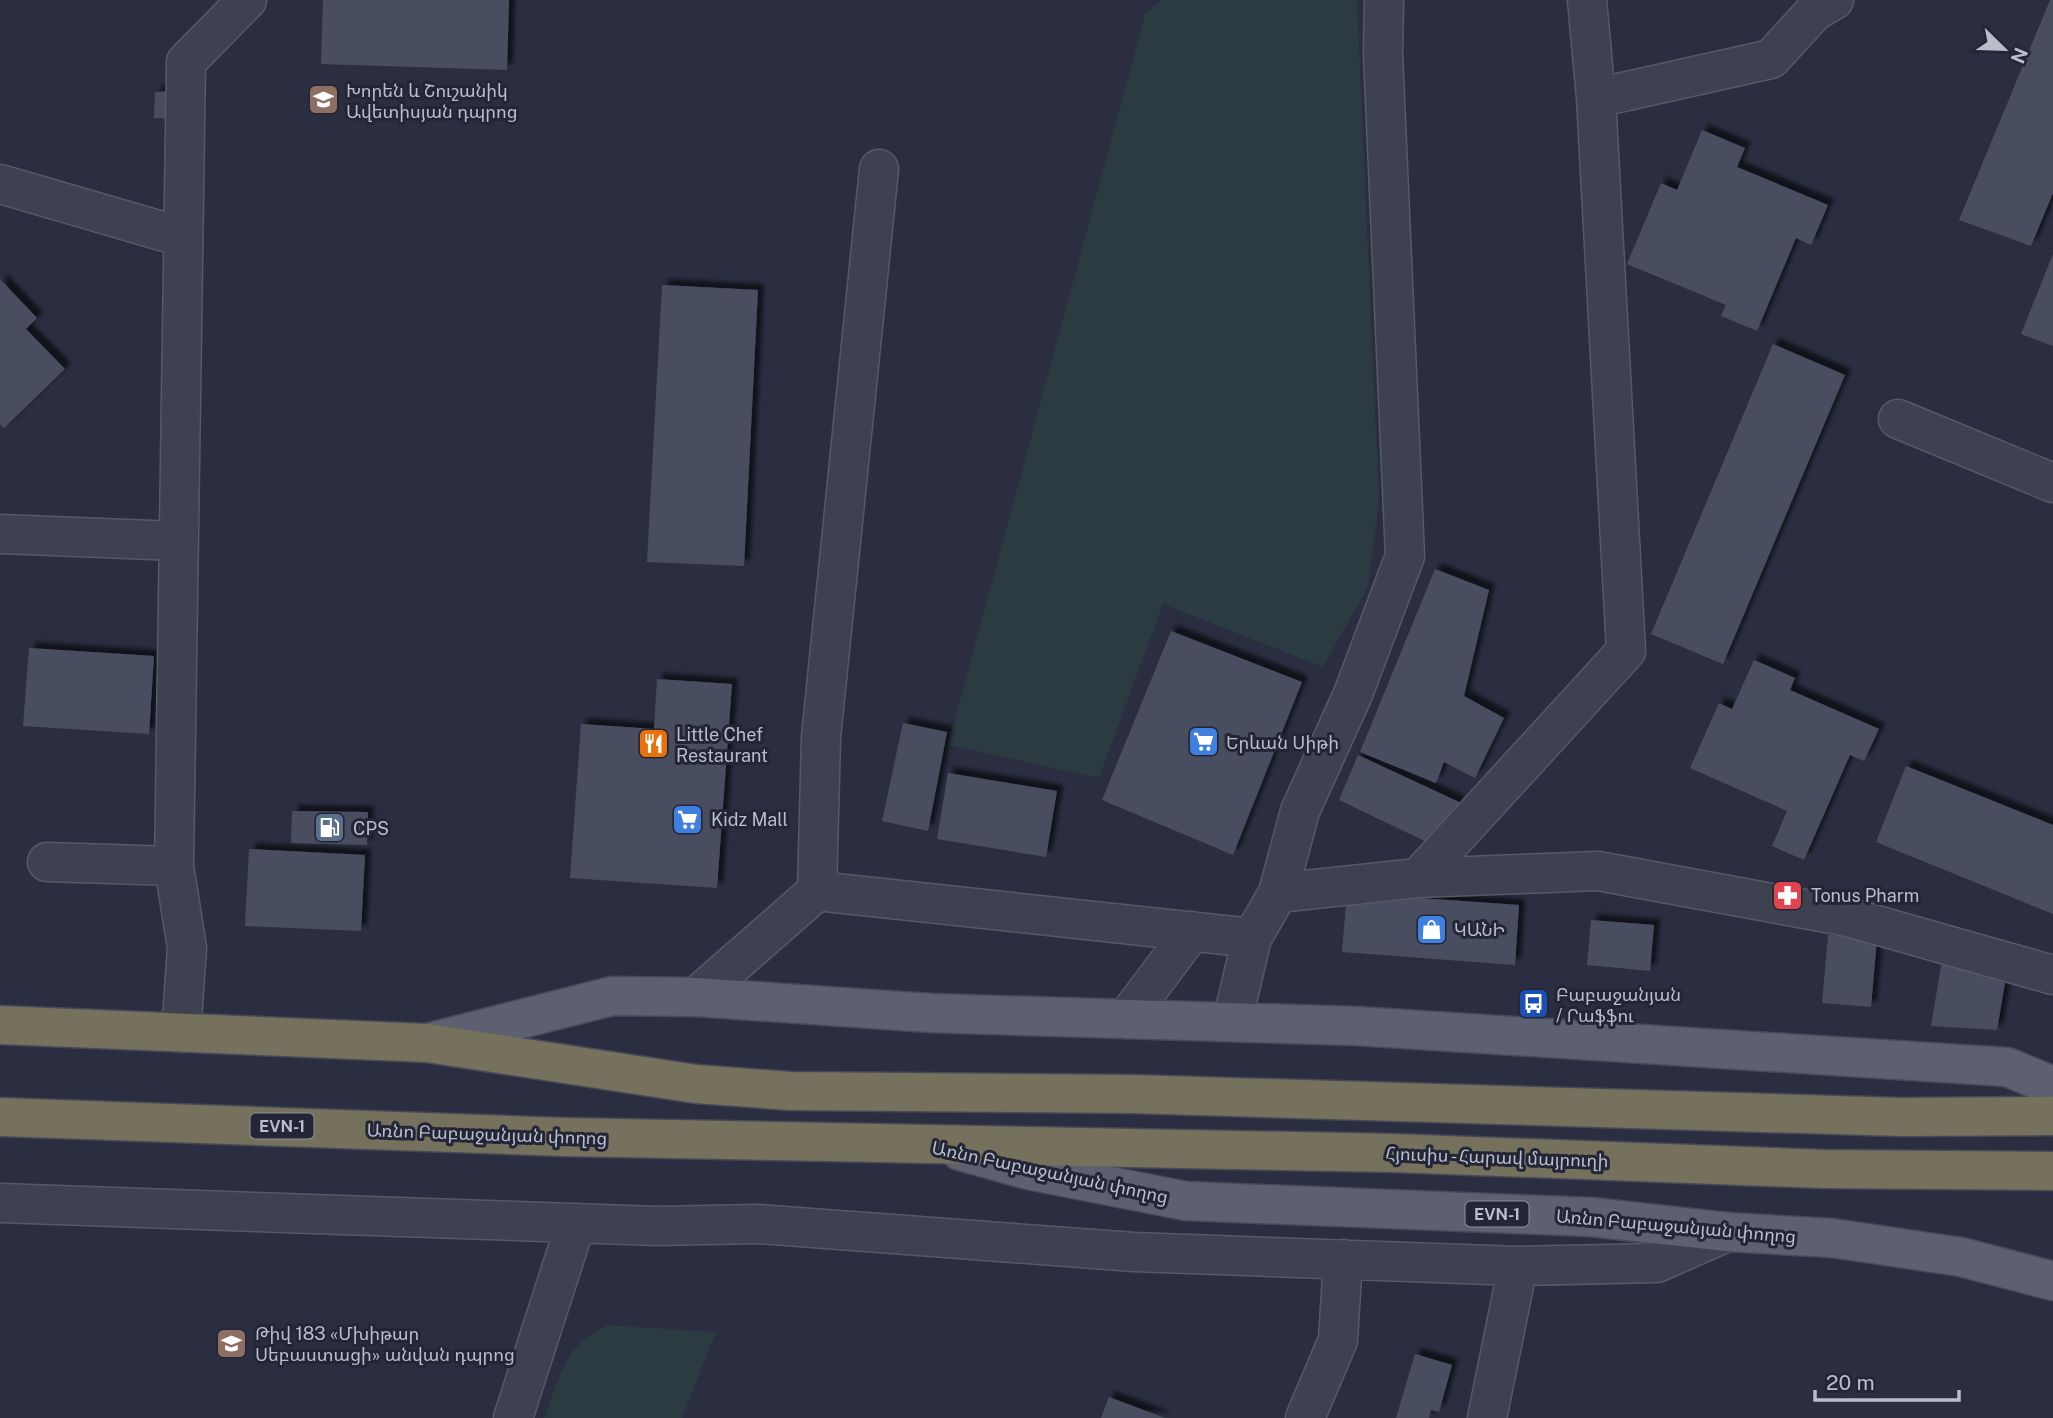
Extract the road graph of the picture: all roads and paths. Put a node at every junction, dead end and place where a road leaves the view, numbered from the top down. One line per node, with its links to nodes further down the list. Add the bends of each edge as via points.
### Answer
1 (247, 0): 8 (lane, via 186,62)
2 (1384, 0): 17 (lane, via 1405,556 1353,694 1300,811)
3 (1587, 0): 5 (lane)
4 (1833, 0): 5 (lane, via 1814,12 1771,59)
5 (1596, 98): 15 (lane, via 1626,651)
6 (879, 169): 16 (lane, via 821,737)
7 (0, 184): 8 (lane)
8 (183, 237): 12 (lane)
9 (1898, 419): 10 (lane)
10 (2053, 483)
11 (0, 534): 12 (lane)
12 (177, 541): 14 (lane)
13 (47, 862): 14 (lane)
14 (174, 866): 25 (lane, via 187,948)
15 (1418, 878): 17 (lane); 20 (lane, via 1598,871 1848,917)
16 (817, 891): 18 (lane); 21 (lane)
17 (1278, 893): 19 (lane)
18 (1192, 931): 19 (lane); 22 (lane)
19 (1252, 938): 23 (lane)
20 (2053, 975)
21 (696, 997): 22 (main road, via 930,1013); 26 (main road, via 612,996)
22 (1126, 1019): 23 (main road)
23 (1232, 1022): 27 (main road, via 2007,1067)
24 (0, 1025): 25 (highway)
25 (181, 1033): 26 (highway)
26 (427, 1044): 28 (highway, via 696,1084 790,1091 1132,1094 1901,1117)
27 (2053, 1086)
28 (2053, 1116)
29 (0, 1117): 30 (highway, Առնո Բաբաջանյան փողոց / EVN-1)
30 (942, 1145): 31 (highway, Հյուսիս - Հարավ մայրուղի, via 1407,1154 1824,1170); 34 (main road, Առնո Բաբաջանյան փողոց / EVN-1, via 1028,1170 1185,1201 1591,1217)
31 (2053, 1171)
32 (0, 1203): 33 (lane)
33 (576, 1223): 35 (lane, via 758,1224 1134,1252); 38 (lane)
34 (1727, 1232): 36 (lane, via 1657,1263); 37 (main road, Առնո Բաբաջանյան փողոց / EVN-1, via 1845,1240 1961,1257)
35 (1343, 1259): 36 (lane); 39 (lane, via 1338,1340)
36 (1518, 1266): 40 (lane)
37 (2053, 1282)
38 (513, 1418)
39 (1305, 1418)
40 (1487, 1418)

